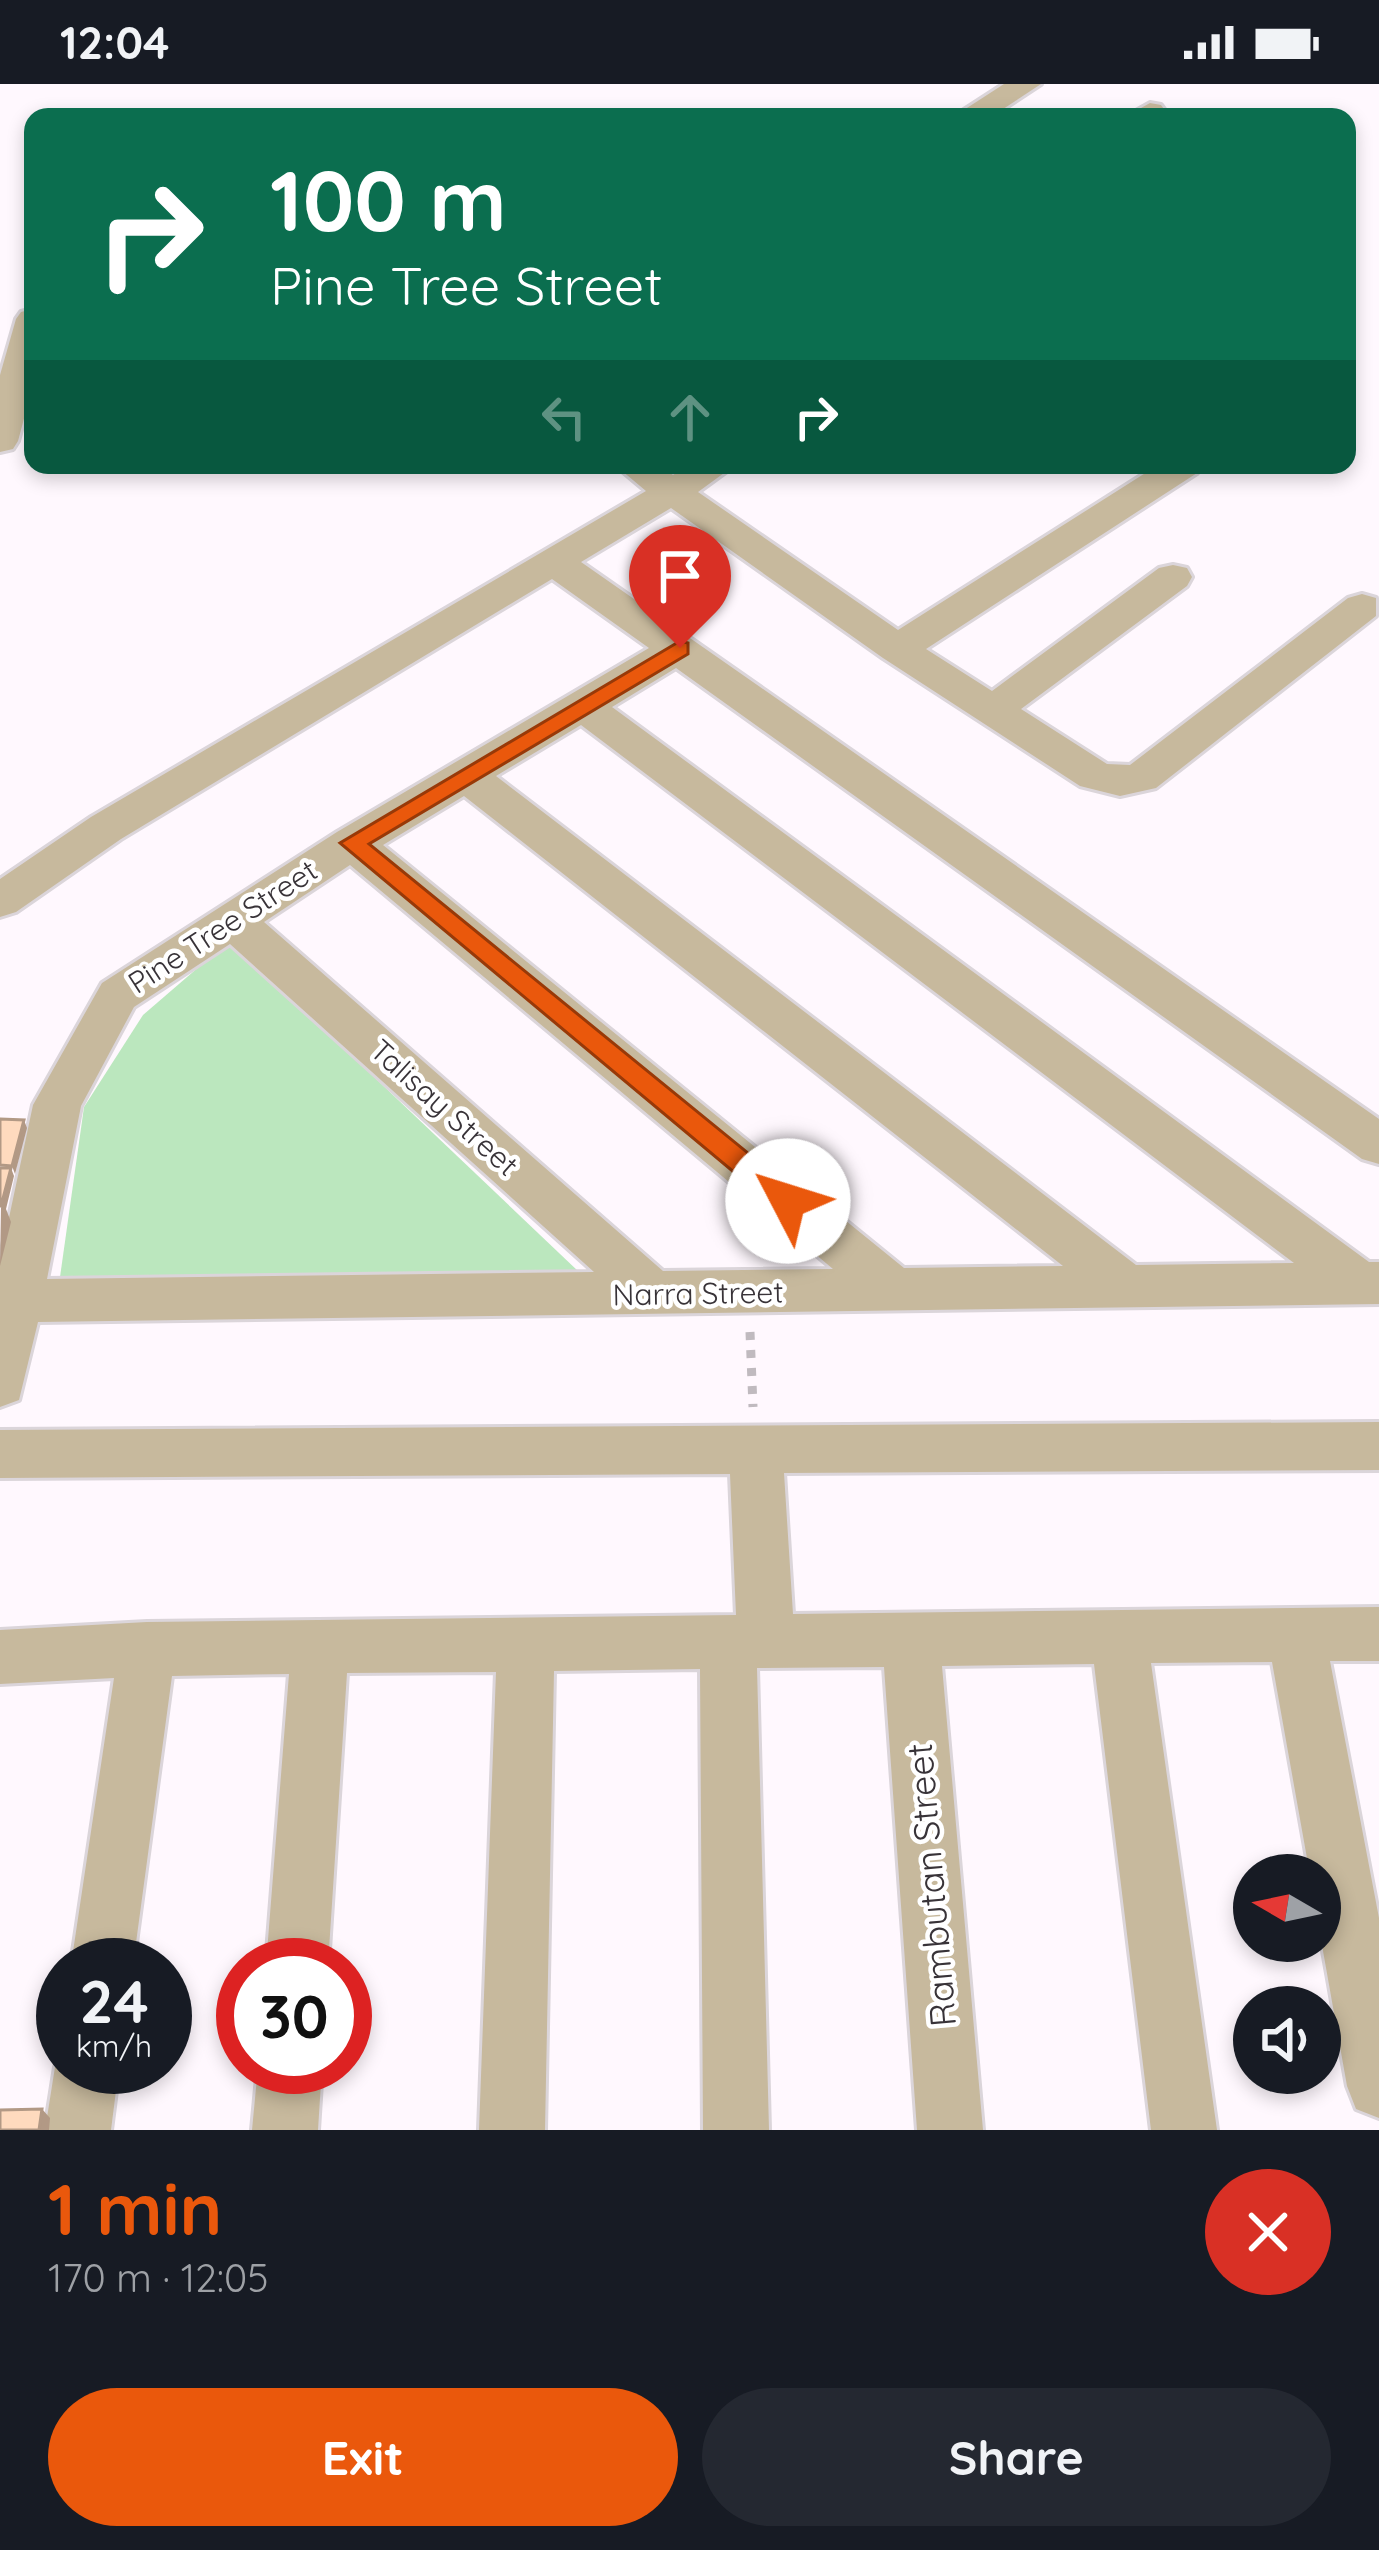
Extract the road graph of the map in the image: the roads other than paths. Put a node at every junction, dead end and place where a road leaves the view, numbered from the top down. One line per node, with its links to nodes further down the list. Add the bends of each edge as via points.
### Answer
1 (1026, 84): 2 (street)
2 (985, 108)
3 (24, 352): 4 (street)
4 (0, 441)
5 (646, 474): 8 (street)
6 (700, 474): 8 (street)
7 (1170, 474): 13 (street)
8 (669, 491): 9 (street); 13 (street)
9 (554, 562): 12 (street); 18 (street, via 106,828)
10 (1173, 578): 15 (street)
11 (1362, 607): 15 (street, via 1141,778 1095,776)
12 (680, 648): 14 (street, Pine Tree Street); 20 (street)
13 (897, 649): 15 (street)
14 (584, 706): 16 (street, Pine Tree Street); 21 (street)
15 (993, 710)
16 (466, 776): 17 (street, Pine Tree Street); 22 (street)
17 (352, 843): 19 (street, Pine Tree Street); 23 (street)
18 (0, 901)
19 (233, 921): 24 (street, Talisay Street); 25 (street, Pine Tree Street, via 118,995 57,1105)
20 (1379, 1145)
21 (1369, 1283): 22 (street, Narra Street)
22 (1127, 1287): 23 (street, Narra Street)
23 (896, 1291): 24 (street, Narra Street)
24 (655, 1294): 25 (street, Narra Street)
25 (17, 1301): 26 (street, Pine Tree Street)
26 (0, 1384)
27 (1379, 1446): 28 (street)
28 (756, 1450): 29 (street); 34 (street)
29 (0, 1454)
30 (1379, 1634): 31 (street)
31 (1296, 1636): 32 (street); 41 (street)
32 (1119, 1637): 33 (street); 49 (street)
33 (911, 1640): 34 (street); 48 (street, Rambutan Street)
34 (747, 1642): 35 (street); 47 (street)
35 (526, 1645): 36 (street); 46 (street)
36 (320, 1647): 37 (street); 40 (street)
37 (147, 1649): 38 (street); 39 (street)
38 (0, 1657)
39 (106, 1938)
40 (299, 1938)
41 (1379, 2086)
42 (83, 2094): 44 (street)
43 (288, 2094): 45 (street)
44 (78, 2130)
45 (285, 2130)
46 (512, 2130)
47 (736, 2130)
48 (950, 2130)
49 (1184, 2130)

